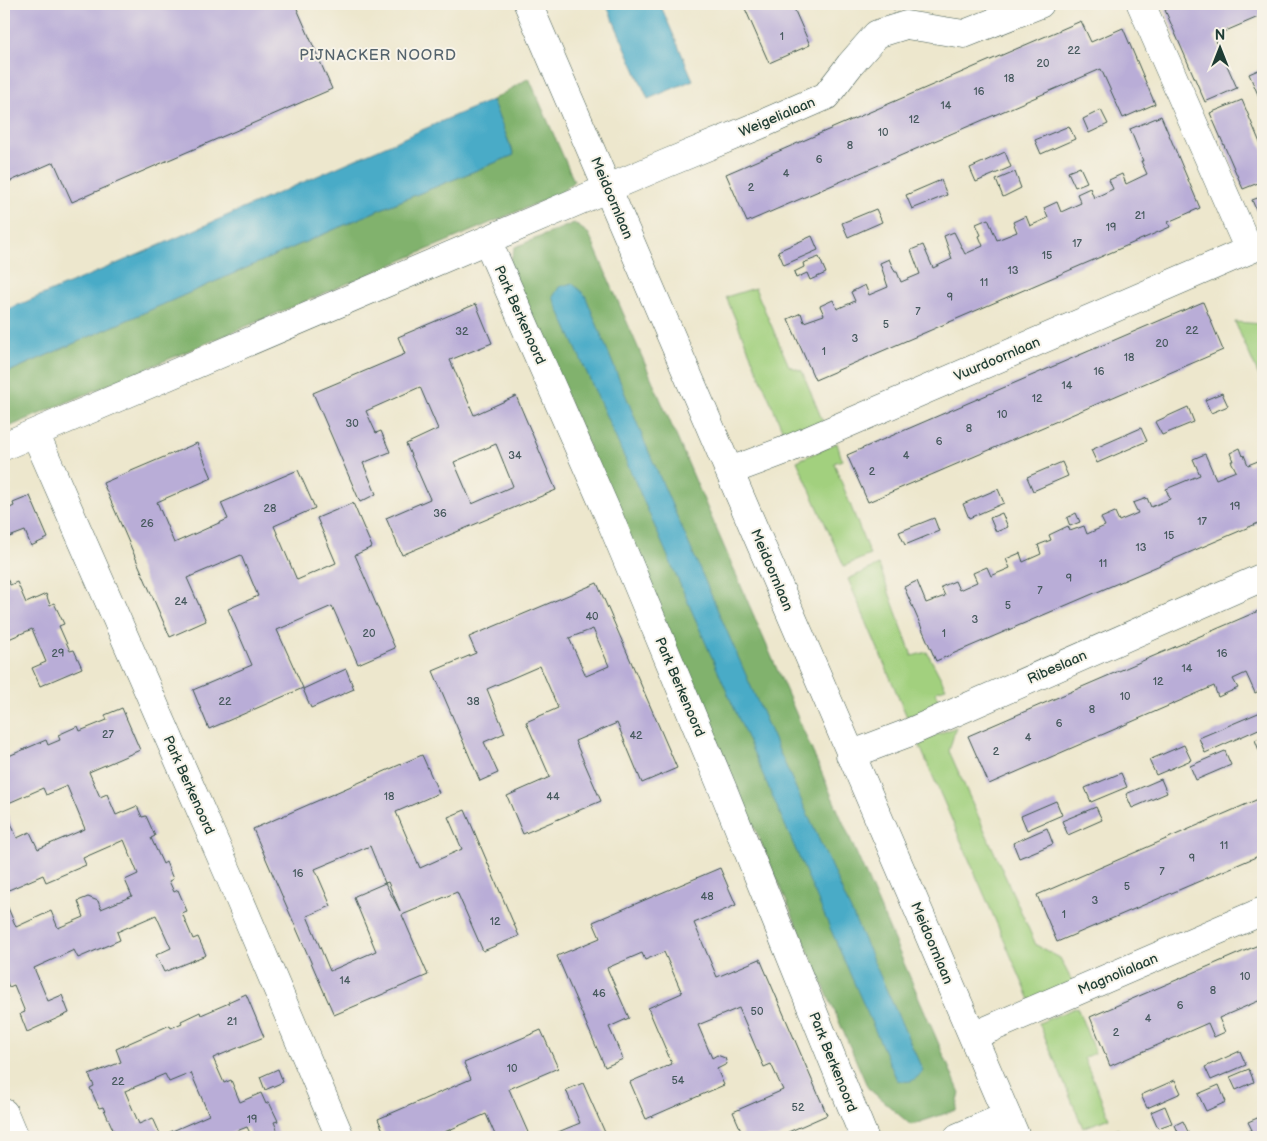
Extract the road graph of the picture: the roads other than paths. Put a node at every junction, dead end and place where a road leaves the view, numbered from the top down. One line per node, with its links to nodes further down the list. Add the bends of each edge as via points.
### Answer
1 (528, 4): 4 (street, Meidoornlaan)
2 (1040, 4): 4 (street, Weigelialaan, via 964,34 906,24 877,34 826,96)
3 (1141, 4): 6 (street)
4 (608, 189): 5 (street); 9 (street, Meidoornlaan)
5 (487, 240): 7 (street); 18 (street, Park Berkenoord, via 607,512)
6 (1256, 247): 9 (street, Vuurdoornlaan, via 786,450)
7 (35, 433): 8 (street); 17 (street, Park Berkenoord)
8 (4, 446)
9 (730, 471): 11 (street, Meidoornlaan)
10 (1263, 577): 11 (street, Ribeslaan, via 908,733)
11 (850, 755): 13 (street, Meidoornlaan)
12 (1263, 911): 13 (street, Magnolialaan)
13 (972, 1036): 15 (street, Meidoornlaan)
14 (4, 1113): 16 (street)
15 (1011, 1127): 19 (street)
16 (14, 1137)
17 (340, 1137)
18 (864, 1137)
19 (958, 1137)

